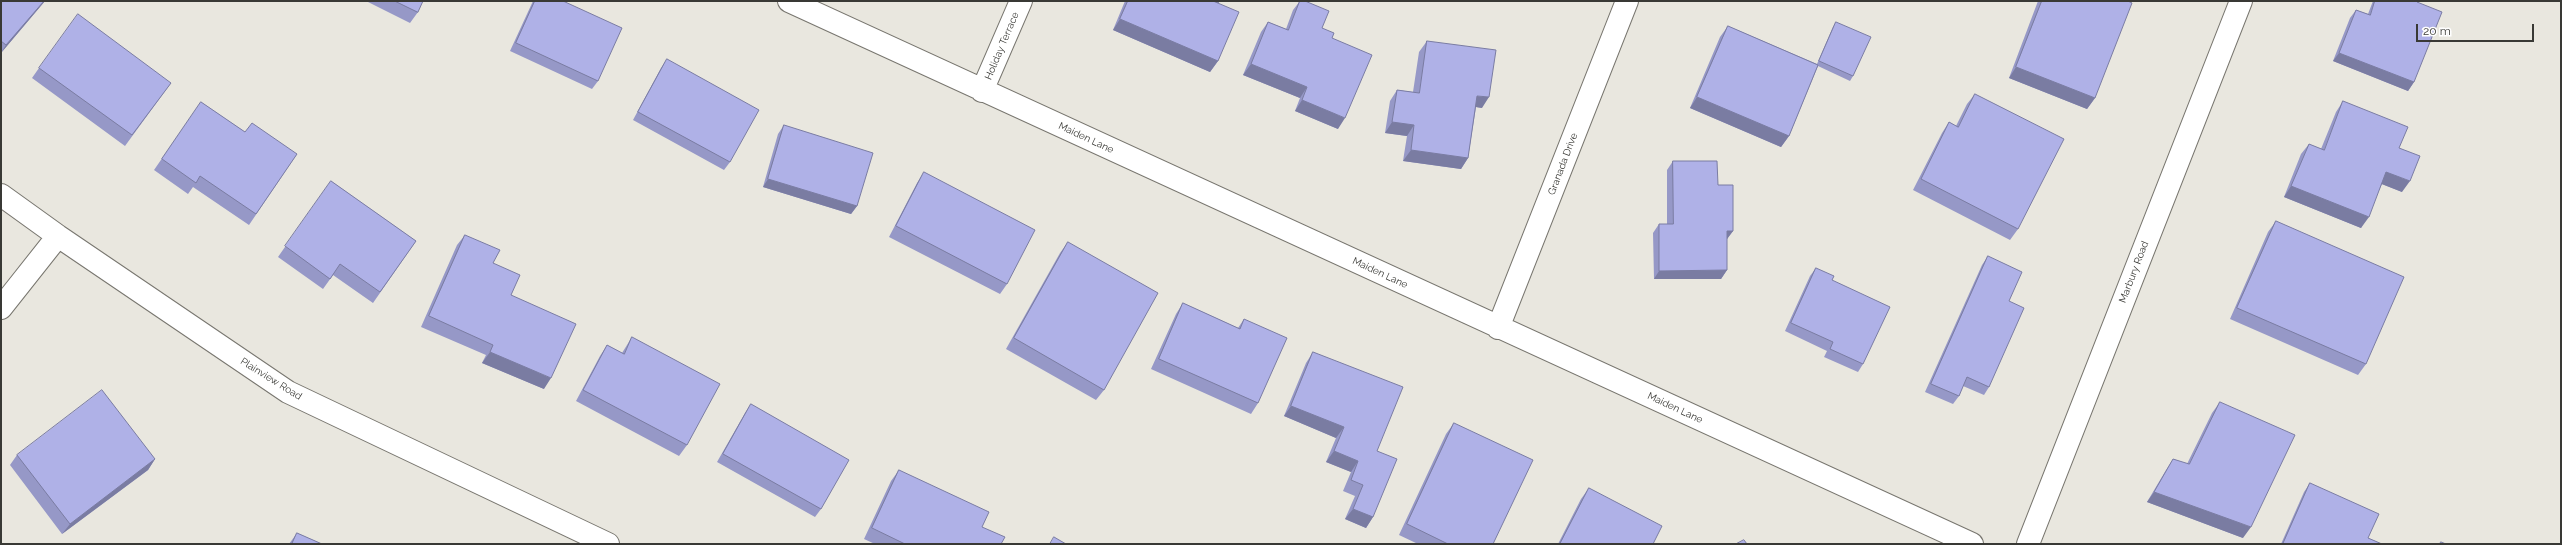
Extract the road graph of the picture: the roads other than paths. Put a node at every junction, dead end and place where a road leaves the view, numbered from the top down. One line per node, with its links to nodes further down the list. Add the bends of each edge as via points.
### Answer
1 (789, 1): 5 (street, Maiden Lane)
2 (1021, 1): 5 (street, Holiday Terrace)
3 (1627, 1): 9 (street, Granada Drive)
4 (2241, 1): 13 (street, Marbury Road)
5 (982, 90): 9 (street, Maiden Lane)
6 (1, 195): 7 (street, Plainview Road)
7 (58, 236): 8 (street); 10 (street, Plainview Road, via 288,392)
8 (1, 308)
9 (1498, 328): 12 (street, Maiden Lane)
10 (584, 539): 11 (street, Plainview Road)
11 (608, 544)
12 (1972, 544)
13 (2028, 544)

